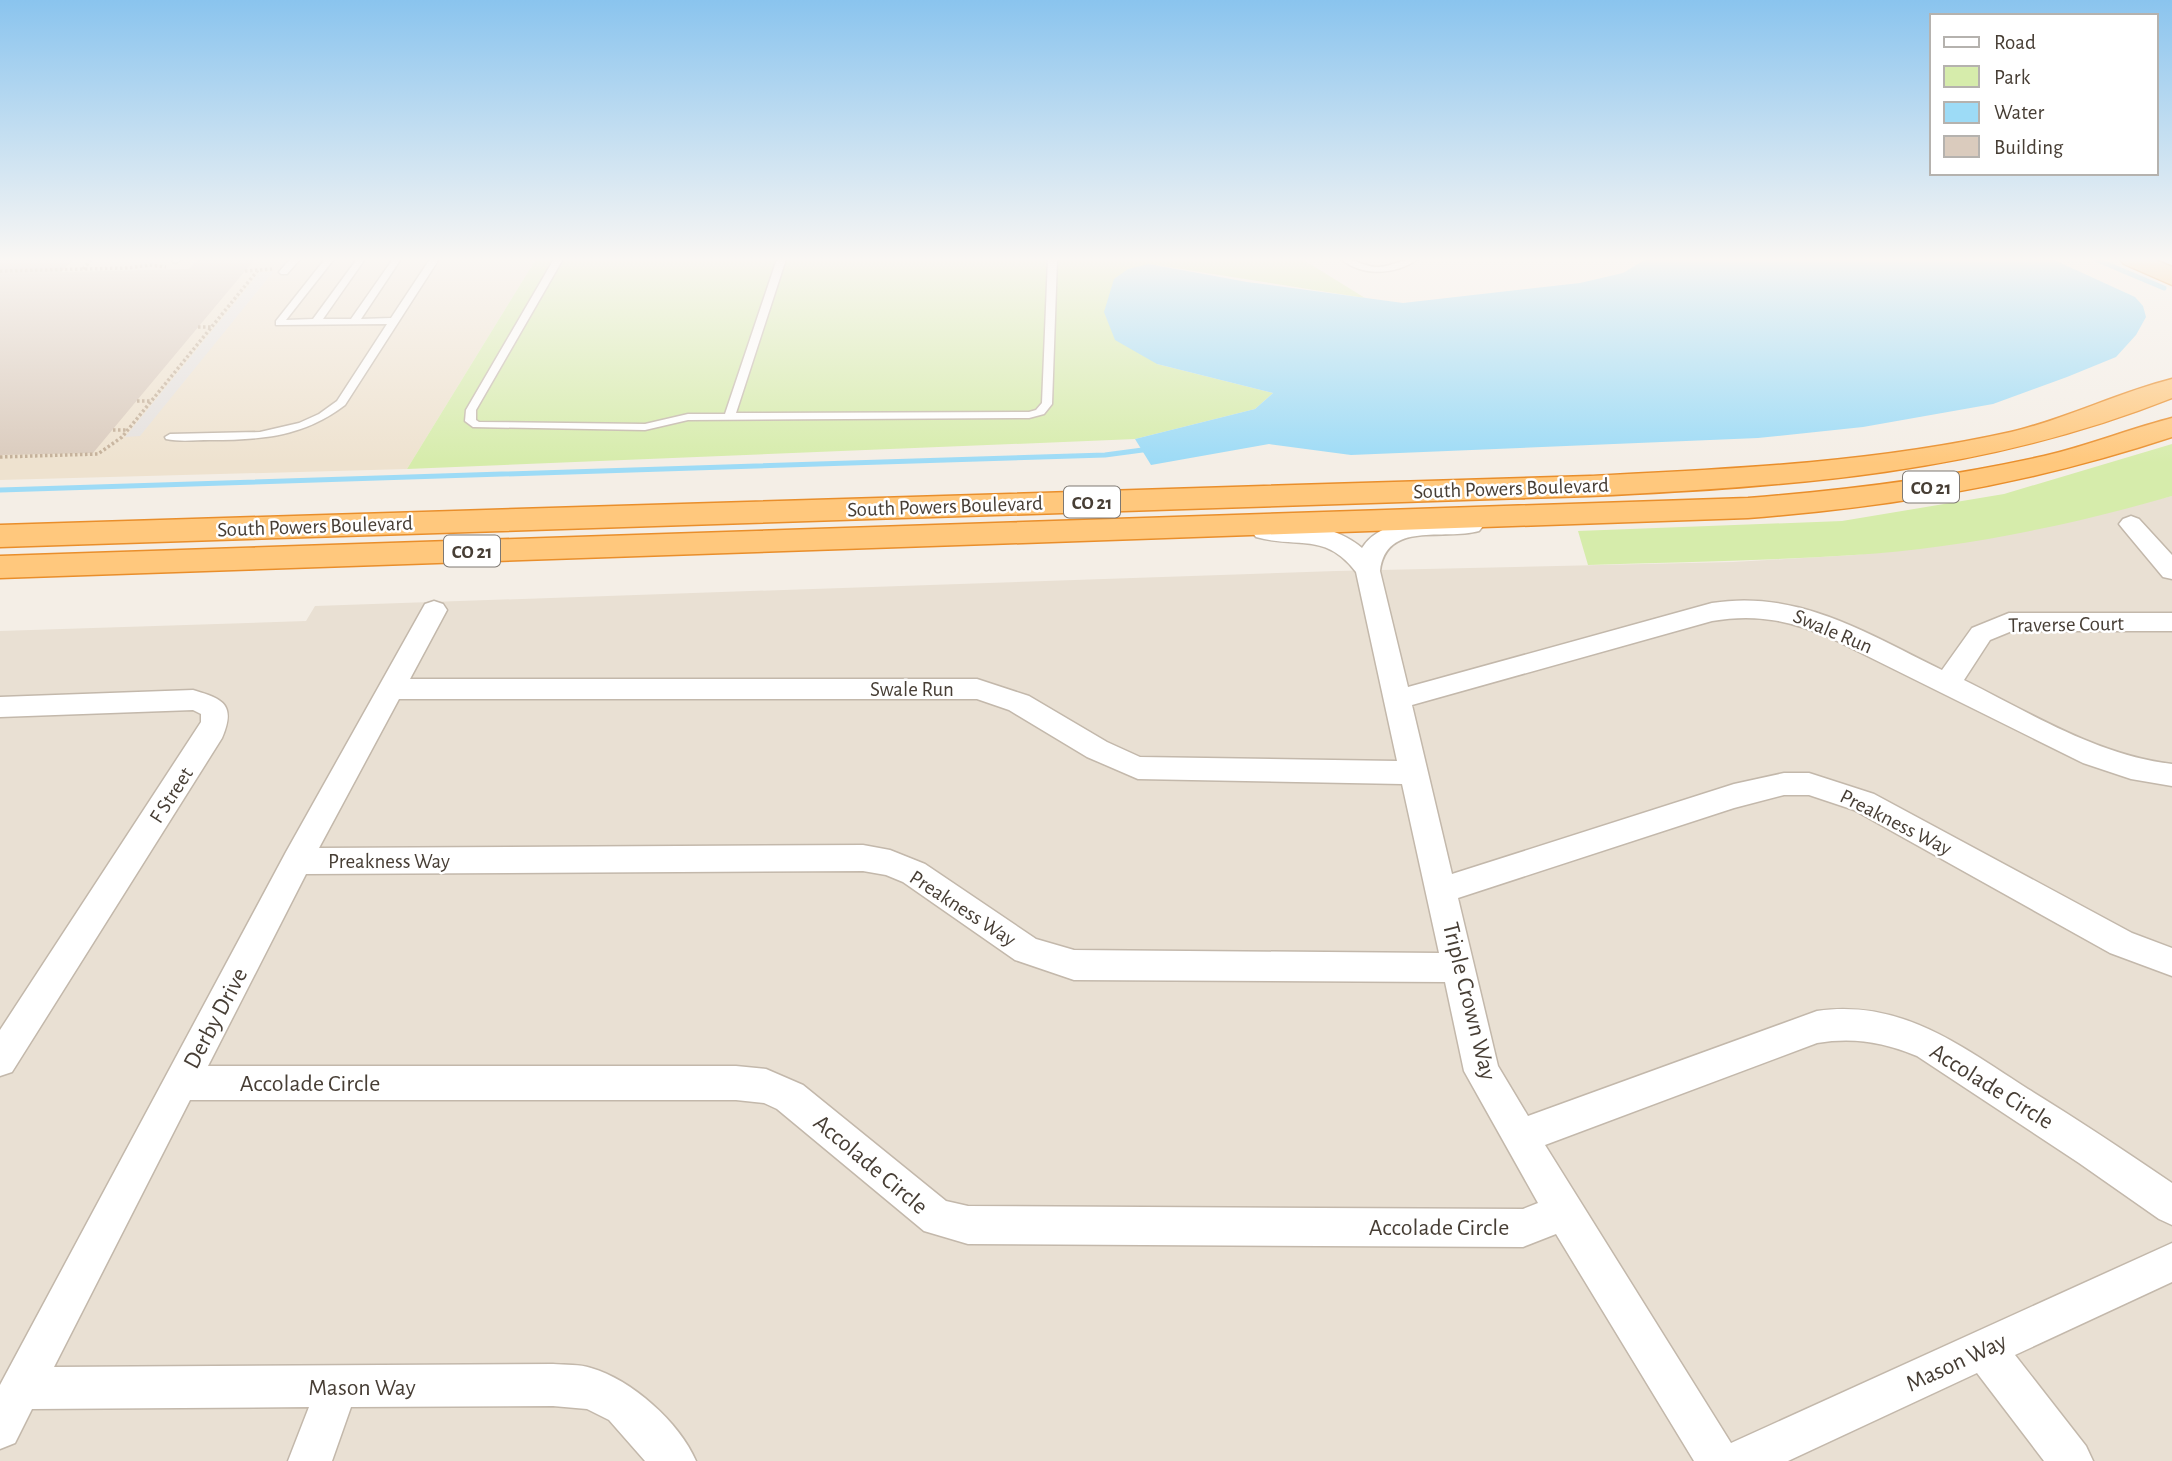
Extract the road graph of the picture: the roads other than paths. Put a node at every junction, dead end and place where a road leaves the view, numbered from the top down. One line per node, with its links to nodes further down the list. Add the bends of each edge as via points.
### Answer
1 (390, 327): 11 (lane, via 341,403 312,424 277,433)
2 (519, 327): 8 (lane, via 471,410 470,421 488,427 645,427 688,417)
3 (758, 327): 8 (lane)
4 (1050, 327): 8 (lane, via 1047,404 1040,412 1012,417)
5 (2172, 382): 7 (highway)
6 (2172, 388): 7 (highway, South Powers Boulevard / CO 21)
7 (2119, 409): 16 (highway, South Powers Boulevard / CO 21, via 1970,450 1733,479)
8 (730, 416)
9 (2172, 427): 12 (highway, South Powers Boulevard / CO 21)
10 (2172, 434): 12 (highway)
11 (170, 437)
12 (2082, 456): 13 (highway, South Powers Boulevard / CO 21, via 1996,476 1815,503)
13 (1592, 515): 15 (highway, South Powers Boulevard / CO 21); 18 (street, via 1400,532 1377,544)
14 (2130, 524): 19 (street)
15 (1125, 530): 17 (highway, South Powers Boulevard / CO 21); 18 (street, Triple Crown Way, via 1308,533 1345,545)
16 (0, 536)
17 (0, 567)
18 (1368, 571): 24 (street, Triple Crown Way)
19 (2172, 571)
20 (434, 610): 23 (street, Derby Drive)
21 (2172, 622): 22 (street, Traverse Court, via 2009,622 1994,626 1981,634)
22 (1947, 684): 24 (street, Swale Run, via 1829,626 1776,608 1752,606 1713,612); 27 (street, Swale Run, via 2086,753 2144,772)
23 (390, 689): 26 (street, Swale Run, via 977,689 999,692 1096,750 1139,768); 28 (street, Derby Drive)
24 (1396, 701): 26 (street, Triple Crown Way)
25 (0, 708): 32 (street, F Street, via 193,700 214,710 215,722)
26 (1413, 773): 29 (street, Triple Crown Way)
27 (2172, 775)
28 (297, 862): 31 (street, Preakness Way, via 863,858 914,873 1026,950 1074,965); 33 (street, Derby Drive)
29 (1442, 890): 30 (street, Preakness Way, via 1734,796 1784,784 1809,784 1864,802 2122,943); 31 (street, Triple Crown Way)
30 (2172, 962)
31 (1459, 968): 34 (street, Triple Crown Way, via 1482,1071)
32 (0, 1060)
33 (182, 1083): 36 (street, Accolade Circle, via 766,1086 790,1097 937,1218 968,1225 1523,1228); 40 (street, Derby Drive)
34 (1519, 1137): 35 (street, Accolade Circle, via 1817,1027 1843,1022 1871,1024 1929,1045); 36 (street, Triple Crown Way)
35 (2172, 1206)
36 (1564, 1212): 44 (street, Triple Crown Way)
37 (2172, 1262): 38 (street, Mason Way)
38 (1984, 1349): 45 (street, Mason Way); 46 (street)
39 (338, 1387): 40 (street, Mason Way); 42 (street); 43 (street, Mason Way, via 590,1388 624,1405)
40 (21, 1388): 41 (street, Derby Drive)
41 (0, 1428)
42 (310, 1461)
43 (674, 1461)
44 (1718, 1461)
45 (1740, 1461)
46 (2071, 1461)

